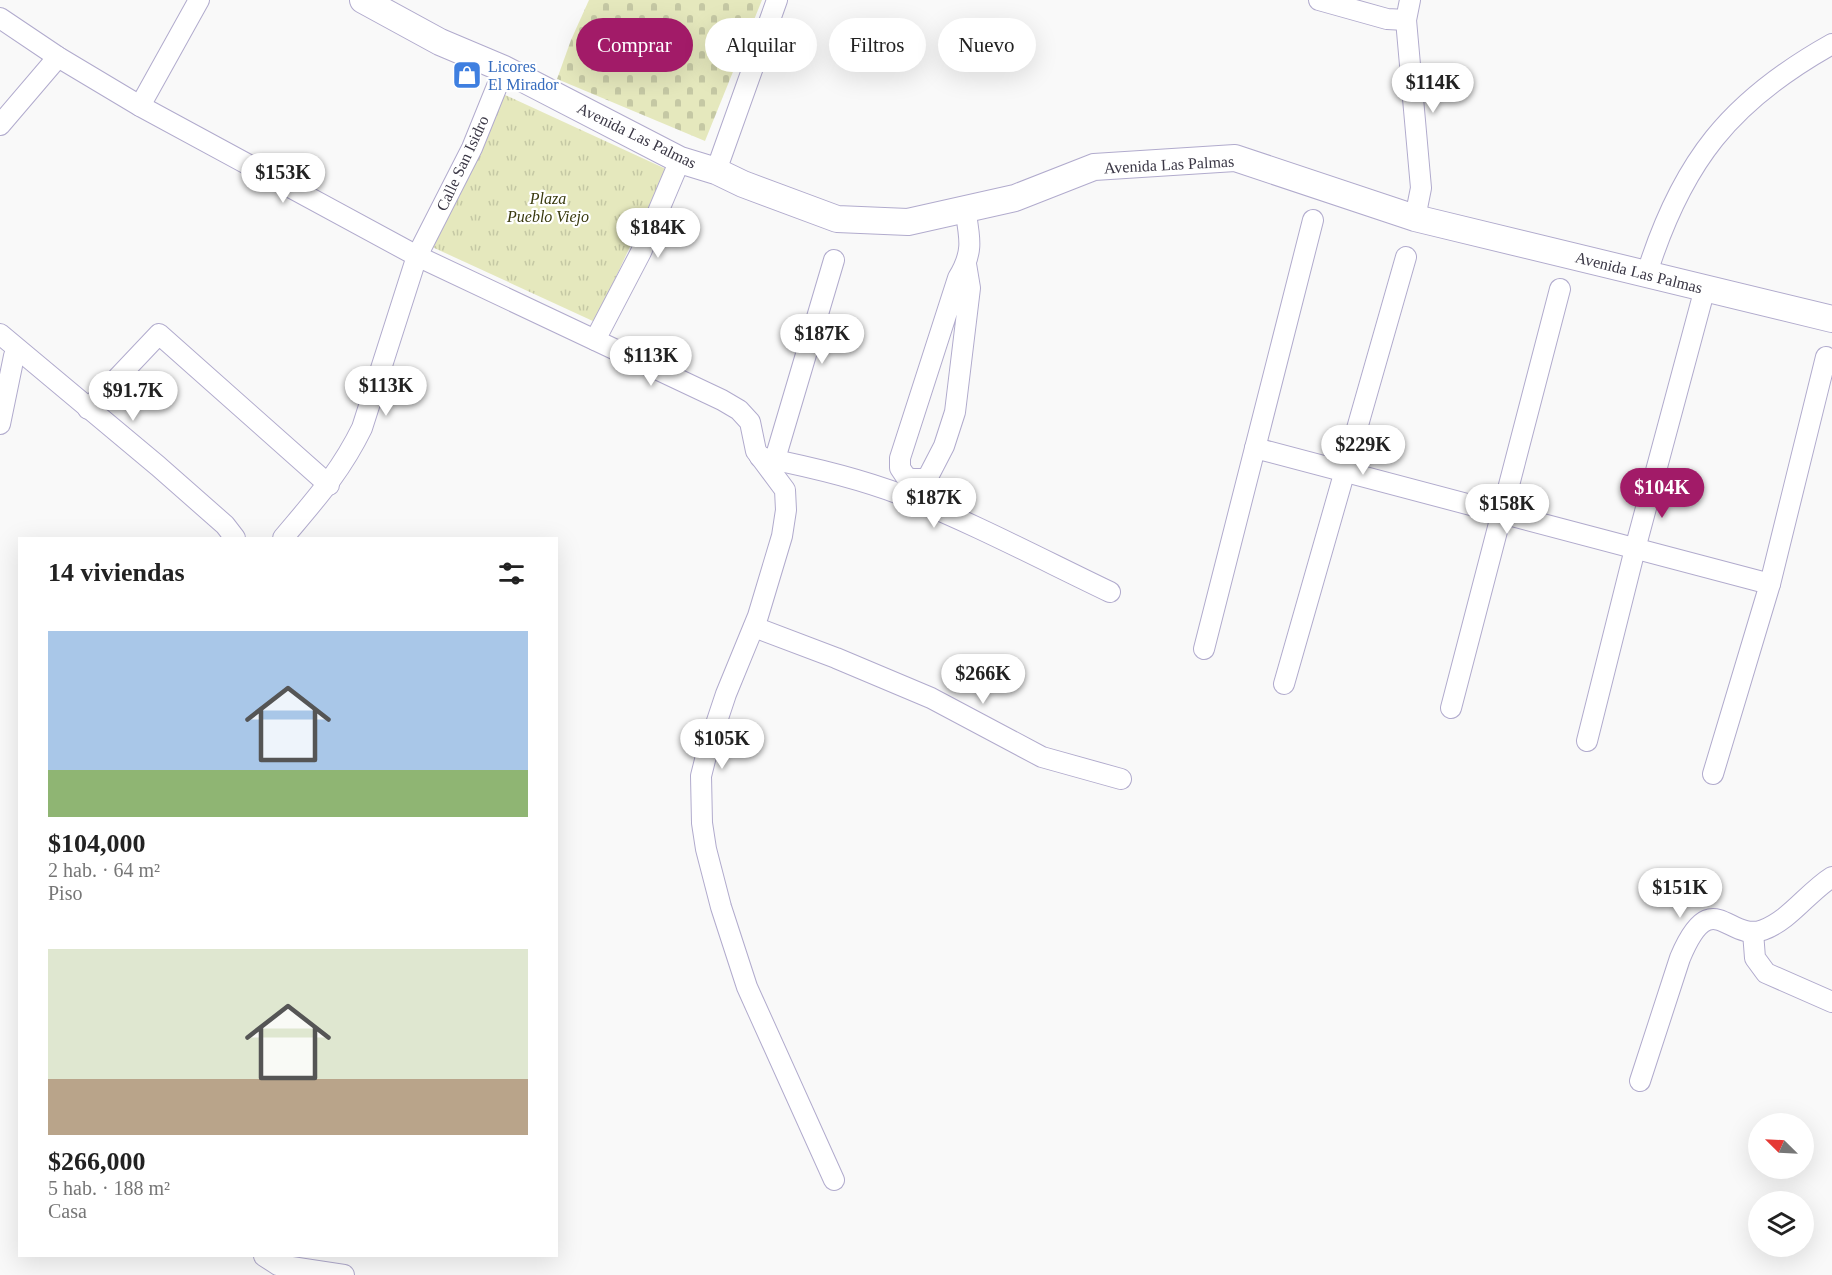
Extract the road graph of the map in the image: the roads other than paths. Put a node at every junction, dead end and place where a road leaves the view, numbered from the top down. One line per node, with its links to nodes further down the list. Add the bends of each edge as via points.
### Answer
1 (199, 0): 11 (street)
2 (363, 0): 10 (street, Avenida Las Palmas, via 440,42)
3 (777, 0): 14 (street)
4 (1319, 0): 7 (street, via 1387,19)
5 (1410, 0): 7 (street)
6 (0, 18): 9 (street)
7 (1406, 20): 16 (street, via 1421,188)
8 (1832, 44): 22 (street, via 1773,81 1710,141 1669,212)
9 (58, 57): 11 (street); 12 (street)
10 (504, 69): 13 (street, Avenida Las Palmas); 18 (street, Calle San Isidro, via 472,148)
11 (140, 106): 18 (street)
12 (0, 125)
13 (680, 160): 14 (street, Avenida Las Palmas); 27 (street, via 641,252)
14 (716, 171): 15 (street, Avenida Las Palmas, via 837,219 908,222)
15 (965, 209): 16 (street, Avenida Las Palmas, via 1015,198 1094,167 1235,158); 21 (street, via 971,245)
16 (1415, 218): 22 (street, Avenida Las Palmas)
17 (1313, 220): 32 (street)
18 (417, 256): 27 (street); 35 (street, Calle San Isidro, via 362,428)
19 (1406, 257): 34 (street)
20 (834, 260): 33 (street)
21 (966, 264): 21 (street, via 970,288 955,411 929,476 912,479 900,468 900,458 958,278)
22 (1647, 273): 23 (street, Avenida Las Palmas)
23 (1705, 288): 25 (street, Avenida Las Palmas); 39 (street)
24 (1560, 289): 36 (street)
25 (1832, 319)
26 (0, 334): 28 (street)
27 (596, 340): 33 (street, via 739,410 750,422 753,440)
28 (17, 349): 30 (street); 31 (street)
29 (1826, 357): 40 (street)
30 (88, 409): 35 (street, via 159,334); 37 (street)
31 (0, 424)
32 (1255, 448): 34 (street); 43 (street)
33 (767, 458): 41 (street, via 900,495 982,529); 42 (street, via 784,490 786,510 782,536)
34 (1345, 473): 36 (street); 44 (street)
35 (329, 485): 38 (street, Calle San Isidro)
36 (1502, 514): 39 (street); 45 (street)
37 (234, 537)
38 (284, 537)
39 (1635, 549): 40 (street); 46 (street)
40 (1770, 584): 47 (street)
41 (1110, 592)
42 (754, 627): 48 (street, via 931,698 1042,757); 53 (street, via 726,694 701,776 702,823 721,907 747,987)
43 (1204, 649)
44 (1284, 684)
45 (1451, 708)
46 (1587, 741)
47 (1713, 774)
48 (1121, 778)
49 (1832, 877): 50 (street, via 1782,920)
50 (1754, 932): 51 (street, via 1755,958 1766,973); 52 (street, via 1721,919 1693,932 1680,958)
51 (1832, 1002)
52 (1640, 1081)
53 (834, 1180)
54 (265, 1257): 55 (street, via 278,1265)
55 (344, 1275)

